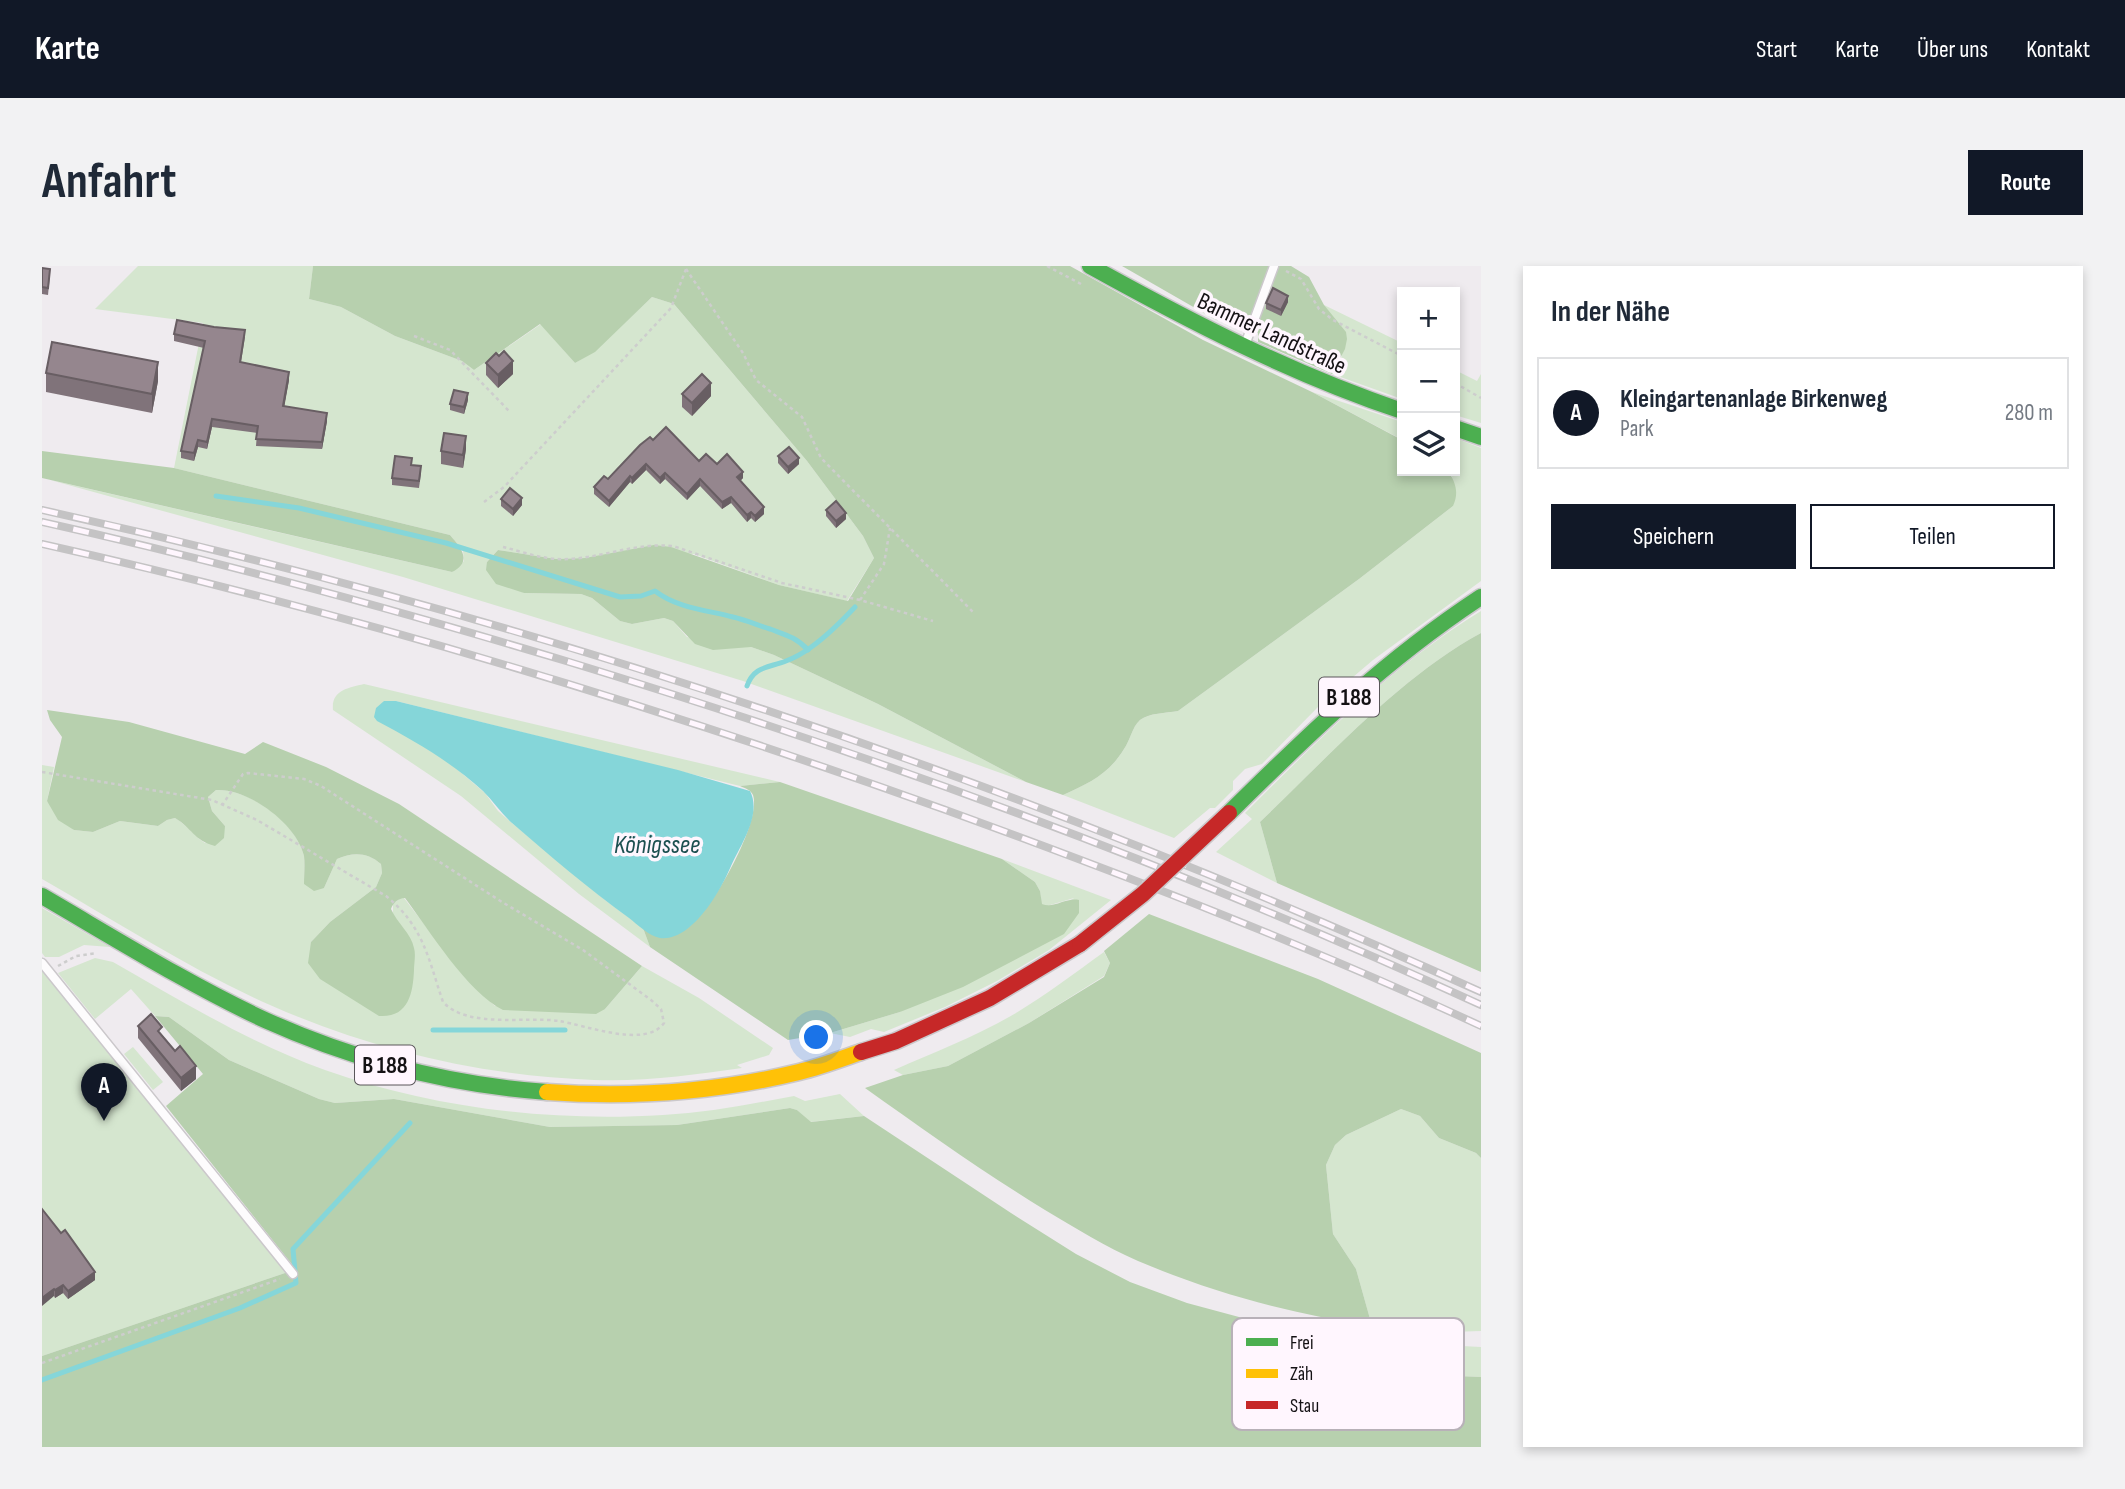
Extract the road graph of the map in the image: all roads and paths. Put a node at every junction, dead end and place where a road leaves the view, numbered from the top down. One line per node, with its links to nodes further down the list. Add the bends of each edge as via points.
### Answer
1 (1090, 266): 4 (main road, Bammer Landstraße)
2 (1276, 266): 4 (lane); 5 (path, via 1301,279 1319,309 1334,320)
3 (414, 336): 9 (path, via 450,350)
4 (1243, 349): 8 (main road, Bammer Landstraße)
5 (1397, 353)
6 (1460, 386): 7 (path)
7 (1481, 398)
8 (1397, 409)
9 (510, 412)
10 (1460, 430): 11 (main road)
11 (1481, 437)
12 (484, 502): 13 (path, via 512,479 671,308 686,269 756,380 802,417 821,458)
13 (890, 528): 16 (path, via 884,565); 17 (path)
14 (503, 547): 16 (path, via 558,559 631,546 673,546 782,583)
15 (1481, 597): 21 (main road, B 188, bridge, via 1366,682 1143,894 1080,944 966,1012 864,1054 764,1080 676,1093 577,1096 473,1085 408,1071 338,1050 265,1020)
16 (860, 600): 18 (path)
17 (973, 612)
18 (933, 621)
19 (42, 772): 20 (path)
20 (223, 804): 20 (path, via 403,910 418,930 443,1002 452,1012 502,1020 559,1021 618,1033 645,1034 664,1023 661,1009 583,950 321,786 304,779 248,773)
21 (42, 896)
22 (42, 963): 23 (lane)
23 (293, 1274): 24 (path)
24 (42, 1363)

